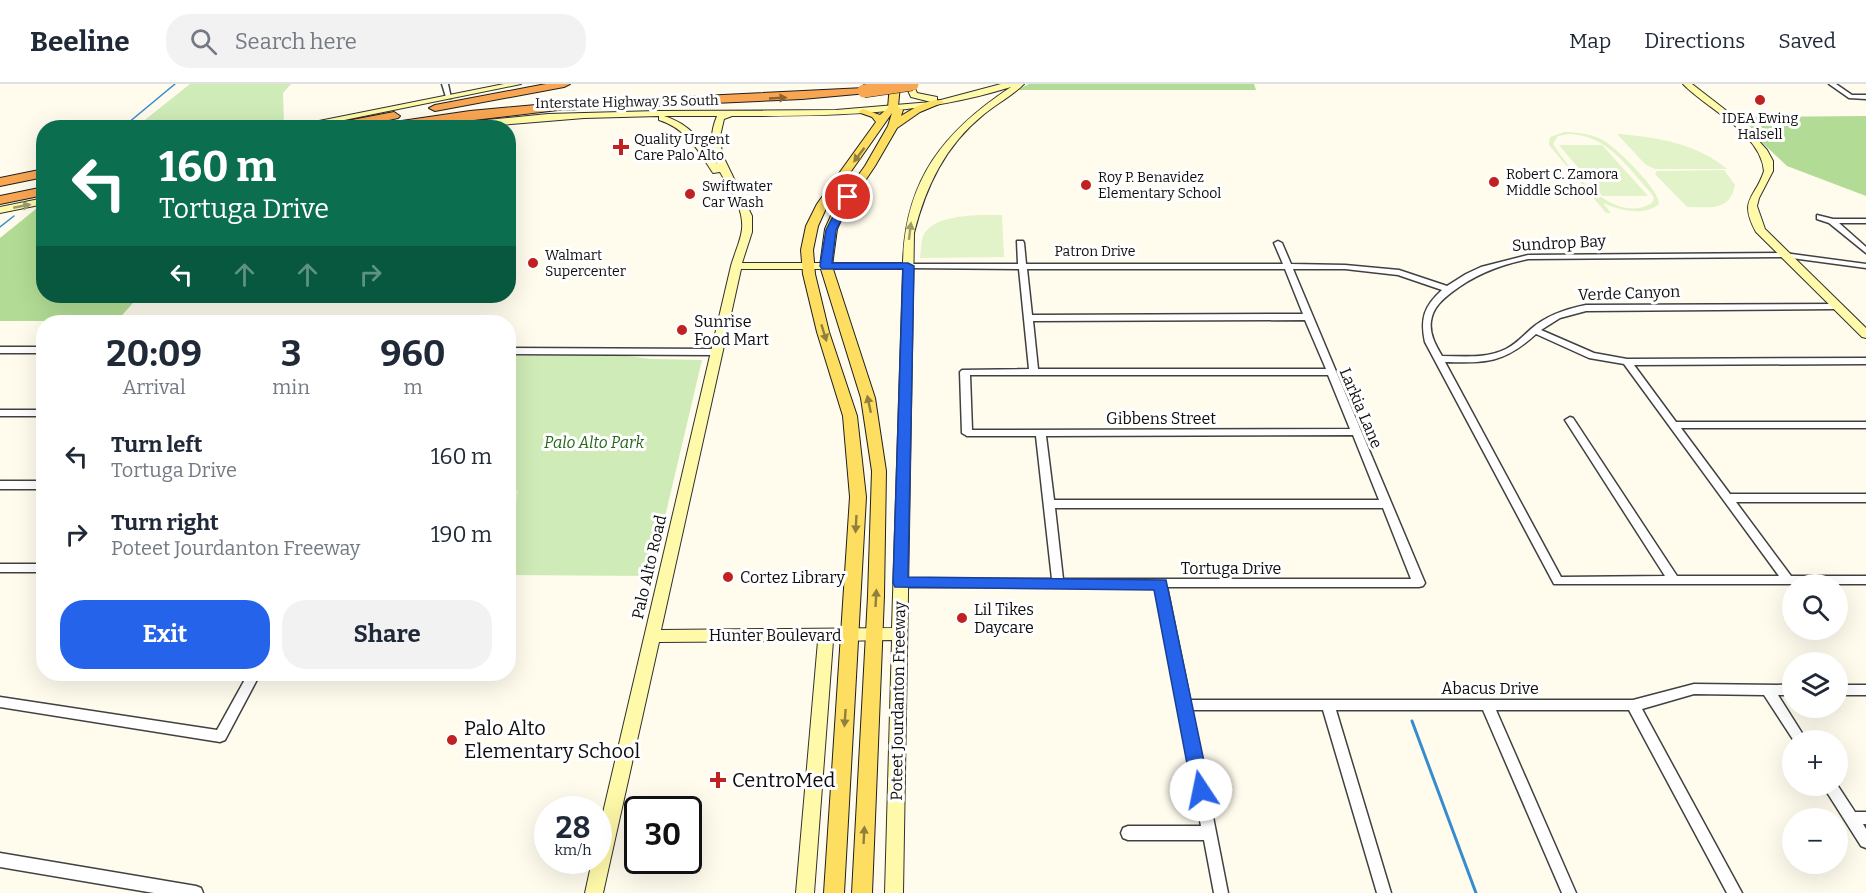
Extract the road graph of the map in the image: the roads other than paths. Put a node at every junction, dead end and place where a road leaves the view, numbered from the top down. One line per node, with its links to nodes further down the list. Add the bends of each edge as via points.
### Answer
1 (445, 84): 11 (street)
2 (518, 84): 11 (street)
3 (564, 84): 21 (highway)
4 (881, 84): 17 (street, via 879,102)
5 (895, 84): 15 (main road)
6 (911, 84): 13 (street, via 911,93 919,98); 16 (highway, one-way to 6, bridge, via 801,96)
7 (1010, 84): 13 (street)
8 (1020, 84): 45 (street, Poteet Jourdanton Freeway, one-way to 8, via 913,215 934,164 946,145 975,116)
9 (1687, 84): 41 (street, via 1752,138 1766,155 1767,177 1754,195 1752,210 1760,230)
10 (1832, 84): 12 (street, via 1851,97)
11 (449, 97): 20 (street)
12 (1866, 97)
13 (955, 99): 14 (street, Interstate Highway 35 South)
14 (939, 102): 15 (street, Interstate Highway 35 South); 25 (main road)
15 (893, 109): 17 (street, Interstate Highway 35 South); 25 (main road, Poteet Jourdanton Freeway, via 887,112)
16 (500, 111): 22 (highway); 23 (highway)
17 (858, 112): 18 (street, Interstate Highway 35 South); 25 (main road)
18 (731, 113): 19 (street, Interstate Highway 35 South); 39 (street, Palo Alto Road, via 720,117 714,147 720,166 745,207 746,236)
19 (627, 114): 24 (street, Interstate Highway 35 South); 39 (street, Palo Alto Road, via 673,121 692,133 737,208)
20 (330, 120)
21 (373, 120)
22 (437, 120)
23 (447, 120)
24 (512, 120)
25 (887, 124): 43 (main road, Poteet Jourdanton Freeway, one-way to 43, via 823,204 812,226); 44 (main road, Poteet Jourdanton Freeway, via 870,166 840,209 831,230)
26 (36, 174): 27 (highway)
27 (0, 181)
28 (36, 183): 29 (highway)
29 (0, 190)
30 (36, 193): 31 (highway)
31 (0, 200)
32 (36, 203): 33 (street, one-way to 32)
33 (0, 210)
34 (1821, 217): 35 (street)
35 (1832, 221): 36 (street); 40 (street)
36 (1866, 221)
37 (1020, 243): 46 (street)
38 (1278, 243): 48 (street, Larkia Lane)
39 (740, 249): 42 (street, Palo Alto Road)
40 (1866, 251)
41 (1784, 255): 47 (street, Sundrop Bay); 49 (street, Sundrop Bay, via 1528,257 1480,269); 50 (street)
42 (736, 266): 43 (street, Patron Drive); 58 (street, Palo Alto Road)
43 (808, 266): 44 (street, Patron Drive); 90 (main road, Poteet Jourdanton Freeway, one-way to 90, via 854,441 858,497)
44 (826, 266): 45 (street, Patron Drive); 91 (main road, Poteet Jourdanton Freeway, one-way to 44, via 879,514 876,439 868,398)
45 (908, 266): 46 (street, Patron Drive); 84 (street, Poteet Jourdanton Freeway)
46 (1023, 266): 48 (street, Patron Drive); 52 (street)
47 (1866, 266)
48 (1288, 267): 49 (street, Patron Drive, via 1381,270); 51 (street, Larkia Lane)
49 (1450, 290): 59 (street, Sundrop Bay, via 1434,304 1426,320)
50 (1835, 306): 53 (street, Verde Canyon, via 1586,308 1557,315); 54 (street)
51 (1307, 317): 52 (street); 63 (street, Larkia Lane)
52 (1028, 318): 62 (street)
53 (1535, 330): 59 (street, Verde Canyon, via 1498,356); 60 (street, via 1592,356)
54 (1866, 334)
55 (0, 350): 56 (street)
56 (36, 350)
57 (516, 351): 58 (street)
58 (715, 352): 92 (street, Palo Alto Road)
59 (1438, 359): 83 (street, Sundrop Bay, via 1558,581)
60 (1627, 362): 61 (street); 67 (street)
61 (1866, 362)
62 (1034, 372): 63 (street); 70 (street, Gibbens Street, via 965,372 967,433)
63 (1330, 372): 69 (street, Larkia Lane)
64 (0, 413): 65 (street)
65 (36, 413)
66 (1570, 420): 83 (street)
67 (1673, 425): 68 (street); 73 (street)
68 (1866, 425)
69 (1355, 432): 70 (street, Gibbens Street); 76 (street, Larkia Lane)
70 (1041, 433): 75 (street)
71 (0, 485): 72 (street)
72 (36, 485)
73 (1727, 498): 74 (street); 79 (street)
74 (1866, 498)
75 (1048, 504): 76 (street); 86 (street)
76 (1385, 504): 85 (street, Larkia Lane)
77 (0, 568): 78 (street)
78 (36, 568)
79 (1784, 574)
80 (1782, 580): 83 (street)
81 (1848, 580): 82 (street)
82 (1866, 580)
83 (1674, 581)
84 (900, 583): 86 (street, Tortuga Drive); 88 (street, Poteet Jourdanton Freeway)
85 (1419, 583): 87 (street, Tortuga Drive)
86 (1058, 584): 87 (street, Tortuga Drive)
87 (1161, 584): 100 (street)
88 (899, 633): 91 (street, Hunter Boulevard); 116 (street, Poteet Jourdanton Freeway)
89 (826, 634): 90 (street, Hunter Boulevard); 92 (street, Hunter Boulevard); 113 (street)
90 (851, 634): 91 (street, Hunter Boulevard); 114 (main road, Poteet Jourdanton Freeway, one-way to 114)
91 (874, 634): 115 (main road, Poteet Jourdanton Freeway, one-way to 91)
92 (652, 636): 112 (street, Palo Alto Road)
93 (250, 681): 98 (street, via 220,736)
94 (1768, 690): 95 (street, Abacus Drive); 102 (street, Abacus Drive, via 1679,691); 103 (street)
95 (1782, 690)
96 (1848, 690): 97 (street)
97 (1866, 690)
98 (0, 702)
99 (1487, 704): 101 (street, Abacus Drive); 102 (street, Abacus Drive); 119 (street)
100 (1185, 705): 101 (street, Abacus Drive); 108 (street)
101 (1328, 705): 118 (street)
102 (1634, 705): 120 (street)
103 (1794, 730)
104 (1837, 796): 105 (street)
105 (1851, 818): 106 (street); 109 (street)
106 (1866, 818)
107 (1128, 833): 108 (street)
108 (1209, 833): 117 (street)
109 (1866, 841)
110 (0, 860): 111 (street)
111 (196, 893)
112 (594, 893)
113 (805, 893)
114 (834, 893)
115 (862, 893)
116 (894, 893)
117 (1221, 893)
118 (1384, 893)
119 (1569, 893)
120 (1736, 893)

